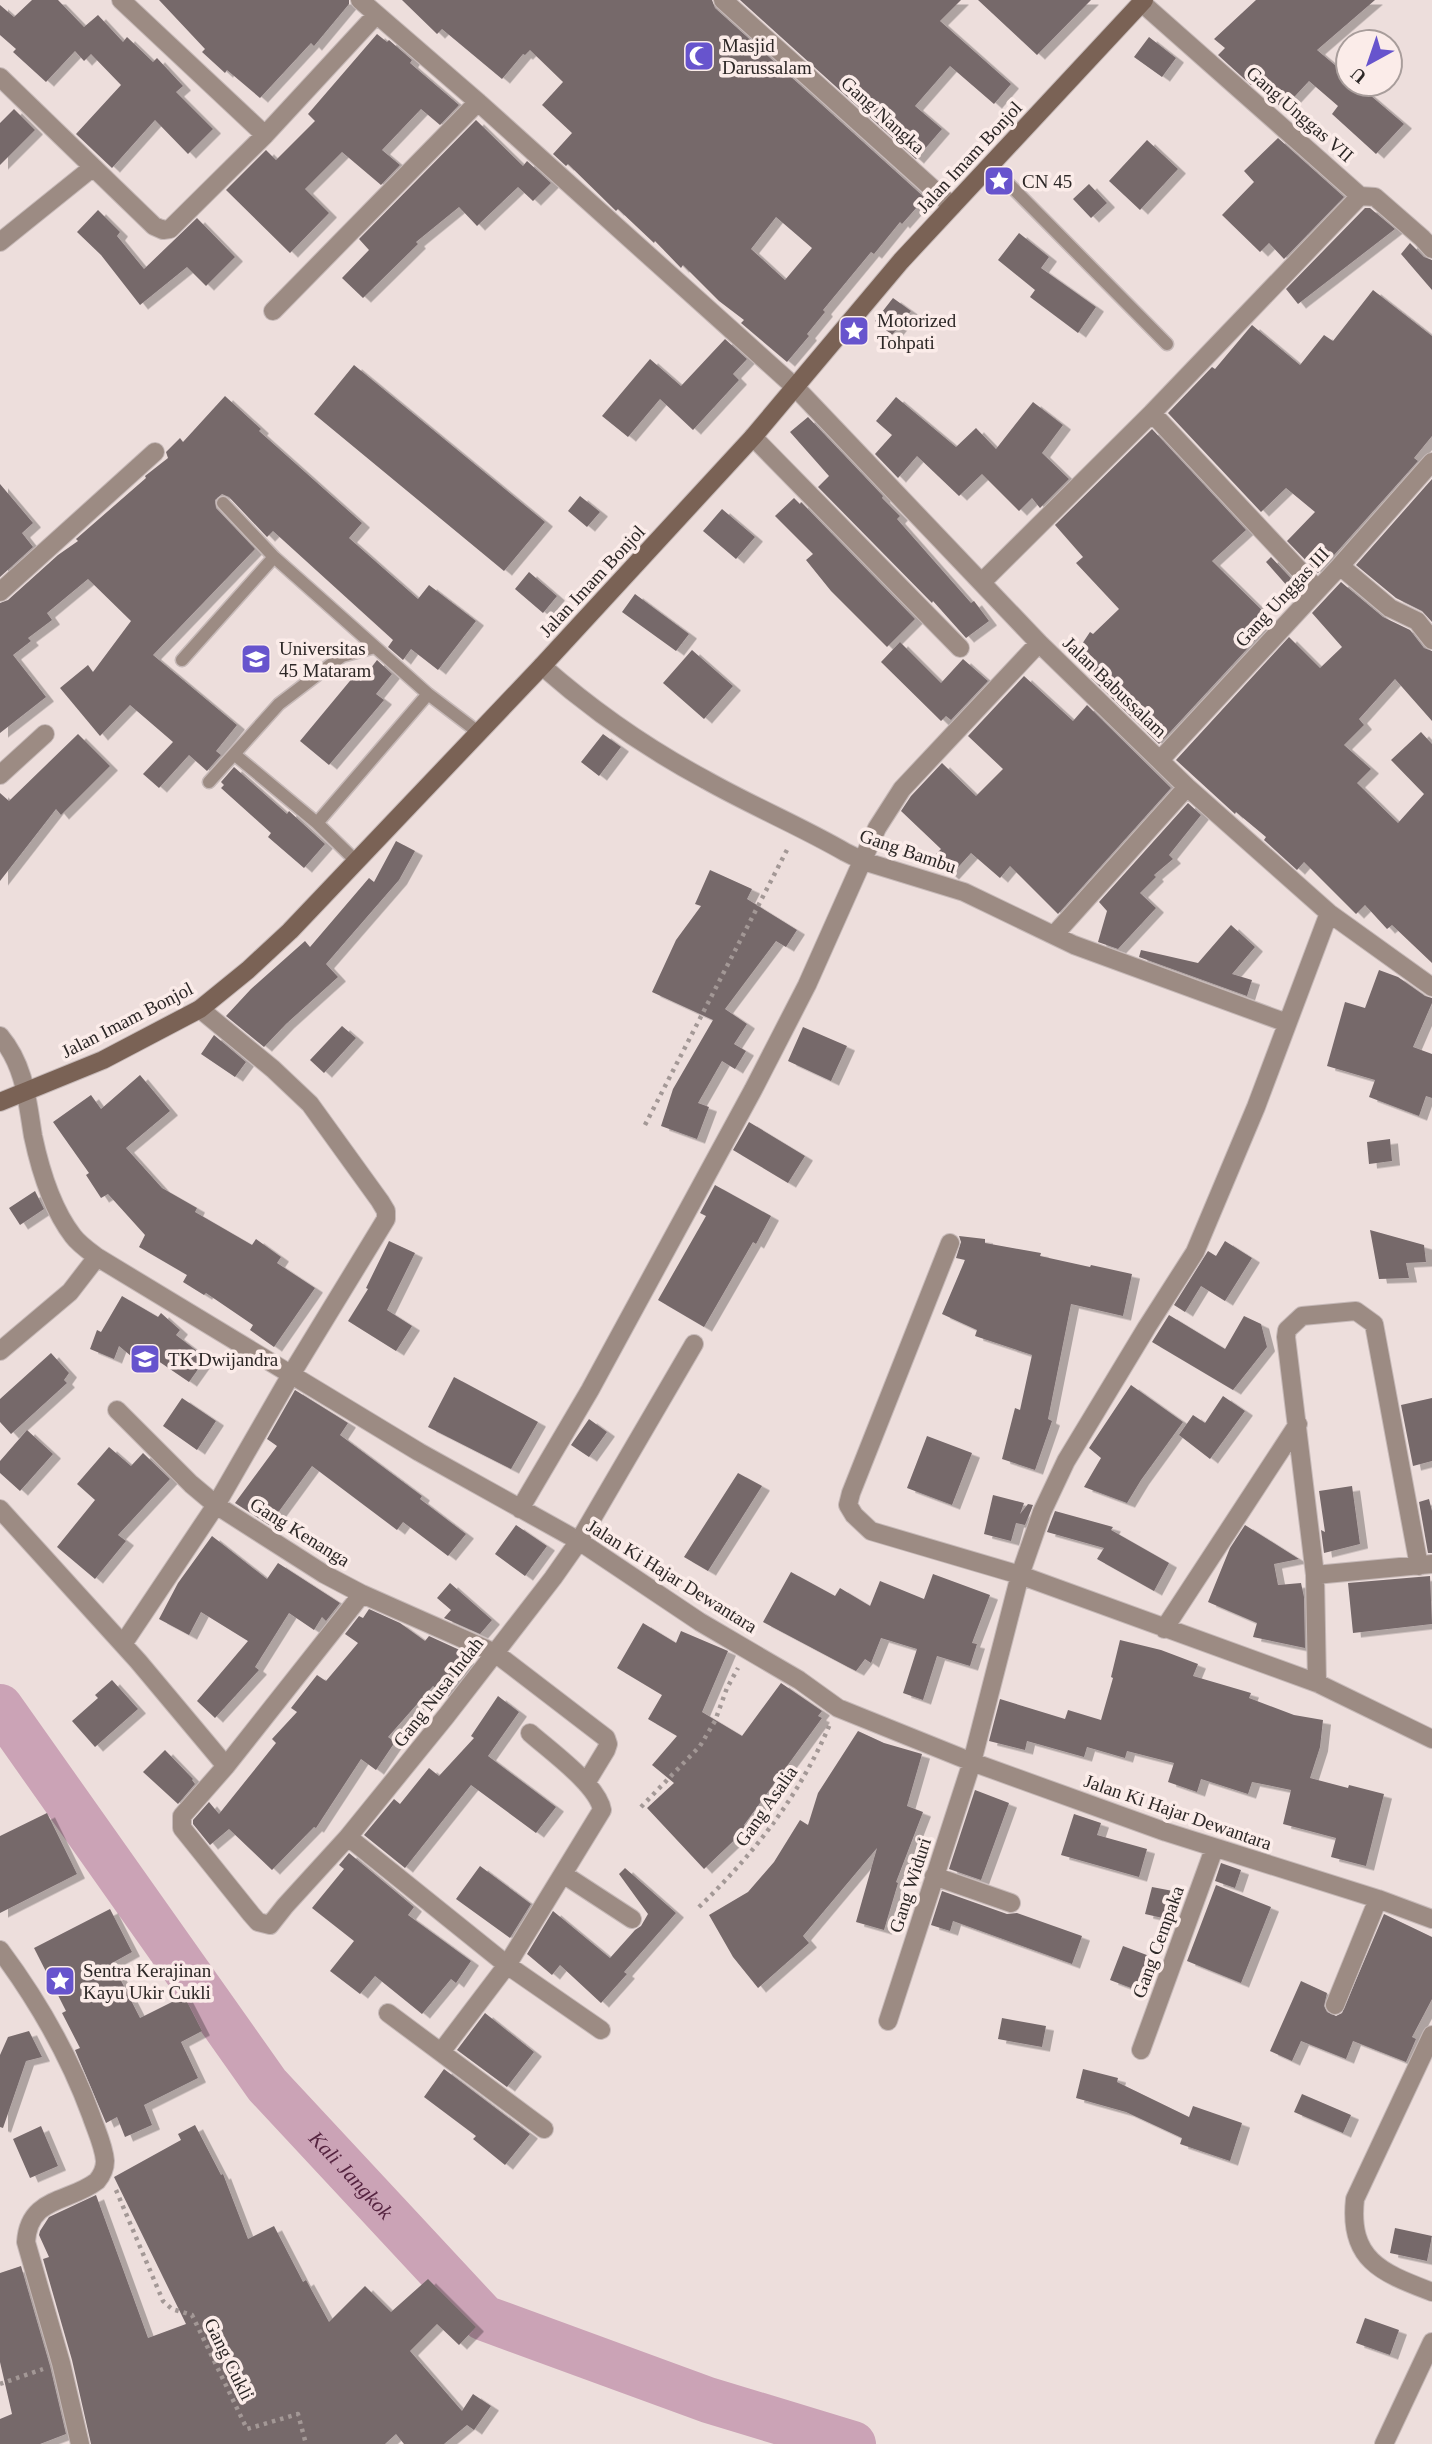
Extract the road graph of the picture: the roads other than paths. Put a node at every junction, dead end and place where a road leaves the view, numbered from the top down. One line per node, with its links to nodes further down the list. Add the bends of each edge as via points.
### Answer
1 (121, 0): 8 (street)
2 (360, 0): 5 (street, Jalan Babussalam)
3 (723, 0): 12 (street, Gang Nangka)
4 (1143, 1): 9 (main road, Jalan Imam Bonjol); 11 (street, Gang Unggas VII)
5 (376, 15): 7 (street, Jalan Babussalam); 8 (street)
6 (0, 76): 10 (street)
7 (478, 102): 15 (street); 17 (street, Jalan Babussalam)
8 (265, 135): 10 (street, via 170,229 154,226)
9 (990, 165): 12 (main road, Jalan Imam Bonjol); 16 (lane)
10 (92, 168): 13 (street)
11 (1360, 196): 14 (street, Gang Unggas VII, via 1375,197); 18 (street)
12 (952, 206): 17 (main road, Jalan Imam Bonjol)
13 (0, 242)
14 (1432, 250)
15 (273, 311)
16 (1167, 344)
17 (796, 388): 19 (main road, Jalan Imam Bonjol); 25 (street, Jalan Babussalam)
18 (1152, 413): 25 (street); 26 (street)
19 (753, 437): 31 (street); 33 (main road, Jalan Imam Bonjol)
20 (155, 453): 27 (street)
21 (1432, 462): 24 (street, Gang Unggas III)
22 (223, 503): 23 (lane)
23 (274, 557): 30 (lane); 32 (lane)
24 (1340, 566): 26 (street, Gang Unggas III); 28 (street, via 1390,608 1417,621)
25 (982, 583): 29 (street, Jalan Babussalam)
26 (1317, 589): 38 (street, Gang Unggas III)
27 (0, 592)
28 (1432, 640)
29 (1039, 643): 38 (street, Jalan Babussalam); 43 (street, via 902,789)
30 (375, 647): 34 (lane); 37 (lane, via 342,656 311,678 279,704)
31 (960, 648)
32 (181, 660)
33 (542, 666): 35 (main road, Jalan Imam Bonjol); 43 (street, Gang Bambu, via 658,752)
34 (428, 694): 35 (lane); 42 (lane)
35 (478, 732): 44 (main road, Jalan Imam Bonjol)
36 (45, 734): 39 (street)
37 (234, 754): 40 (lane); 42 (lane)
38 (1160, 760): 41 (street, Jalan Babussalam)
39 (0, 775)
40 (209, 782)
41 (1187, 787): 45 (street, Jalan Babussalam); 46 (street)
42 (317, 823): 44 (lane)
43 (863, 860): 46 (street, Gang Bambu, via 964,892); 62 (street, via 759,1079 597,1378)
44 (357, 862): 48 (main road, Jalan Imam Bonjol, via 265,955)
45 (1329, 914): 47 (street, Jalan Babussalam); 49 (street, Gang Widuri)
46 (1054, 935): 49 (street, Gang Bambu)
47 (1432, 987)
48 (200, 1009): 51 (main road, Jalan Imam Bonjol, via 103,1060); 57 (street, via 310,1104 386,1211 382,1226)
49 (1287, 1023): 65 (street, Gang Widuri, via 1195,1252 1066,1461)
50 (0, 1036): 51 (street, Jalan Ki Hajar Dewantara, via 16,1058)
51 (27, 1091): 52 (main road, Jalan Imam Bonjol); 54 (street, Jalan Ki Hajar Dewantara, via 33,1137 48,1187 73,1236)
52 (0, 1101)
53 (950, 1243): 65 (street, via 848,1505 872,1531)
54 (97, 1258): 56 (street, via 70,1292); 57 (street, Jalan Ki Hajar Dewantara)
55 (694, 1345): 63 (street, Gang Nusa Indah)
56 (0, 1351)
57 (292, 1373): 60 (street); 62 (street, Jalan Ki Hajar Dewantara)
58 (117, 1410): 60 (street, Gang Kenanga)
59 (1298, 1424): 64 (street, via 1287,1330 1302,1316 1356,1311 1374,1324); 66 (street); 68 (street)
60 (216, 1505): 67 (street, Gang Kenanga); 69 (street)
61 (0, 1509): 69 (street)
62 (520, 1509): 63 (street, Jalan Ki Hajar Dewantara)
63 (579, 1541): 70 (street, Gang Nusa Indah); 74 (street, Jalan Ki Hajar Dewantara, via 838,1707)
64 (1425, 1564): 66 (street)
65 (1020, 1575): 68 (street); 74 (street, Gang Widuri)
66 (1315, 1576): 71 (street)
67 (362, 1594): 70 (street, Gang Kenanga); 75 (street)
68 (1164, 1629): 71 (street)
69 (123, 1644): 75 (street)
70 (495, 1653): 76 (street, Gang Kenanga, via 606,1738 607,1750); 77 (street, Gang Nusa Indah)
71 (1317, 1683): 73 (street)
72 (530, 1733): 76 (street)
73 (1432, 1739)
74 (972, 1762): 78 (street, Jalan Ki Hajar Dewantara); 80 (street, Gang Widuri)
75 (226, 1766): 77 (street, Gang Nusa Indah, via 182,1816 182,1828 258,1922 267,1926 273,1922)
76 (586, 1783): 79 (street, via 602,1810)
77 (348, 1837): 86 (street)
78 (1214, 1849): 81 (street, Jalan Ki Hajar Dewantara); 92 (street, Gang Cempaka)
79 (563, 1874): 83 (street); 86 (street)
80 (934, 1876): 82 (street); 89 (street, Gang Widuri)
81 (1378, 1899): 84 (street, Jalan Ki Hajar Dewantara); 87 (street)
82 (1010, 1903)
83 (632, 1919)
84 (1432, 1919)
85 (0, 1950): 97 (street, via 50,2025 78,2081 105,2163 97,2181 40,2208 27,2229 26,2242)
86 (507, 1965): 90 (street); 93 (street)
87 (1335, 2005)
88 (388, 2013): 93 (street)
89 (888, 2021)
90 (601, 2030)
91 (1432, 2035): 95 (street, via 1355,2199 1354,2210 1360,2244 1372,2262 1390,2276)
92 (1141, 2050)
93 (441, 2052): 94 (street)
94 (544, 2129)
95 (1432, 2292)
96 (1432, 2342): 98 (street)
97 (79, 2444)
98 (1384, 2444)

